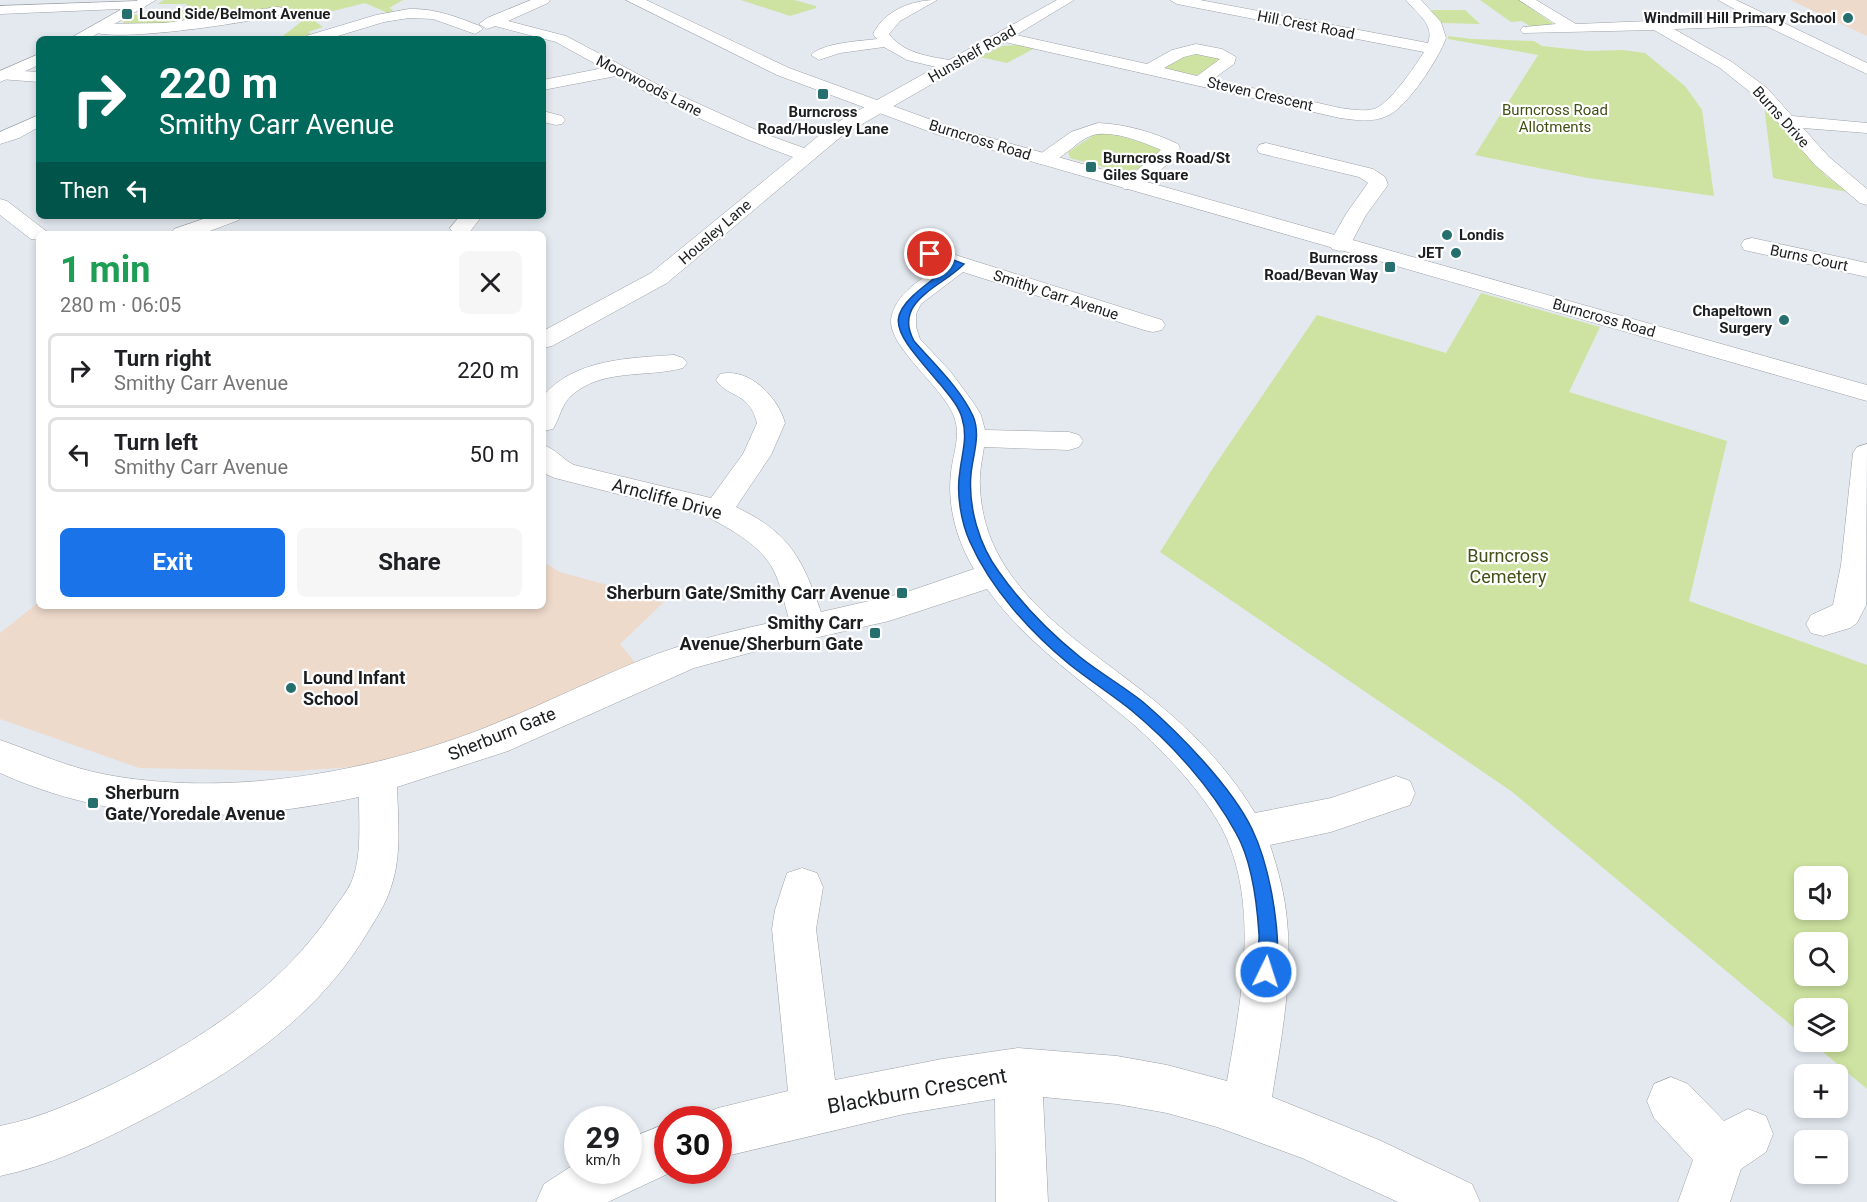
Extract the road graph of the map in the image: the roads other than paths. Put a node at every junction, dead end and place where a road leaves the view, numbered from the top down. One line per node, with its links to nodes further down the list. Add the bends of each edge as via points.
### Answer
1 (543, 0): 12 (street)
2 (633, 0): 37 (street, Burncross Road, via 690,24 764,63)
3 (930, 0): 23 (street, via 887,25 881,34)
4 (1067, 0): 22 (street, Hunshelf Road)
5 (1177, 0): 25 (street, Hill Crest Road)
6 (1413, 0): 25 (street, via 1434,25 1438,36)
7 (1526, 0): 17 (street)
8 (1725, 0): 13 (street)
9 (144, 3): 10 (street); 15 (street)
10 (0, 10)
11 (278, 11): 15 (street, via 164,29)
12 (492, 21): 16 (street); 31 (street, Moorwoods Lane, via 561,39)
13 (1770, 21): 14 (street); 30 (street)
14 (1658, 26): 17 (street); 39 (street, Burns Drive, via 1726,65 1761,92)
15 (96, 29): 19 (street)
16 (476, 29): 20 (street, via 402,10); 21 (street)
17 (1574, 29): 18 (street)
18 (1528, 30)
19 (83, 36)
20 (320, 36)
21 (458, 36)
22 (1000, 36): 29 (street, Hunshelf Road); 32 (street, Steven Crescent)
23 (886, 42): 24 (street); 29 (street, via 910,56)
24 (837, 49): 26 (street); 27 (street)
25 (1434, 49): 35 (street, Steven Crescent, via 1389,108 1367,115 1340,113)
26 (819, 55)
27 (854, 55)
28 (36, 60): 33 (street)
29 (952, 66): 37 (street, Hunshelf Road)
30 (1867, 69)
31 (615, 70): 36 (street); 43 (street, Moorwoods Lane, via 747,134)
32 (1150, 70): 35 (street, Steven Crescent); 35 (street, via 1187,49 1227,57 1228,61)
33 (3, 76): 34 (street)
34 (36, 78)
35 (1200, 81)
36 (546, 84)
37 (877, 108): 43 (street, Housley Lane, via 836,131); 44 (street, Burncross Road)
38 (36, 121): 41 (street)
39 (1788, 121): 40 (street); 46 (street, Burns Drive, via 1822,161)
40 (1867, 128)
41 (0, 138)
42 (1266, 149): 51 (street, via 1365,173 1378,181)
43 (805, 155): 57 (street, Housley Lane, via 682,262)
44 (1043, 159): 45 (street, Burncross Road); 45 (street, via 1097,128 1171,148)
45 (1131, 185): 51 (street, Burncross Road)
46 (1867, 199)
47 (0, 206): 50 (street)
48 (224, 219): 49 (street)
49 (190, 231)
50 (36, 232)
51 (1340, 244): 60 (street, Burncross Road)
52 (1752, 245): 55 (street, Burns Court)
53 (930, 254): 54 (street, Smithy Carr Avenue)
54 (959, 264): 56 (street, Smithy Carr Avenue); 62 (street, via 917,296 903,319 910,342 968,417)
55 (1867, 270)
56 (1153, 326)
57 (546, 339)
58 (674, 363): 61 (street, via 619,366 586,376 562,391)
59 (729, 380): 66 (street, via 763,402 771,423 757,455)
60 (1867, 393)
61 (546, 414)
62 (972, 438): 63 (street); 68 (street, via 965,474 967,510 975,540)
63 (1069, 441)
64 (1867, 453): 67 (street)
65 (546, 458): 66 (street, Arncliffe Drive, via 552,466 566,472)
66 (718, 510): 70 (street, Arncliffe Drive, via 742,522 775,547 790,570)
67 (1861, 572): 69 (street, via 1844,615)
68 (993, 574): 70 (street, Sherburn Gate, via 926,599); 74 (street, via 1047,636 1137,706 1181,747)
69 (1823, 624)
70 (809, 627): 72 (street, Sherburn Gate, via 683,658 467,750)
71 (0, 756): 72 (street, Sherburn Gate, via 53,778 160,799 285,795)
72 (378, 776): 81 (street, via 377,844 371,886 345,934 295,990 241,1036 163,1085 82,1124)
73 (1396, 793): 74 (street, via 1331,815)
74 (1245, 832): 79 (street, via 1262,885 1268,936)
75 (802, 887): 78 (street, via 794,929)
76 (1018, 1072): 78 (street, Blackburn Crescent, via 957,1080); 79 (street, Blackburn Crescent, via 1091,1076 1169,1089); 84 (street)
77 (1671, 1101): 86 (street, via 1735,1144)
78 (814, 1110): 80 (street, Blackburn Crescent)
79 (1246, 1111): 85 (street, Blackburn Crescent, via 1350,1152)
80 (732, 1130)
81 (0, 1150)
82 (589, 1184): 83 (street)
83 (562, 1202)
84 (1022, 1202)
85 (1454, 1202)
86 (1704, 1202)

